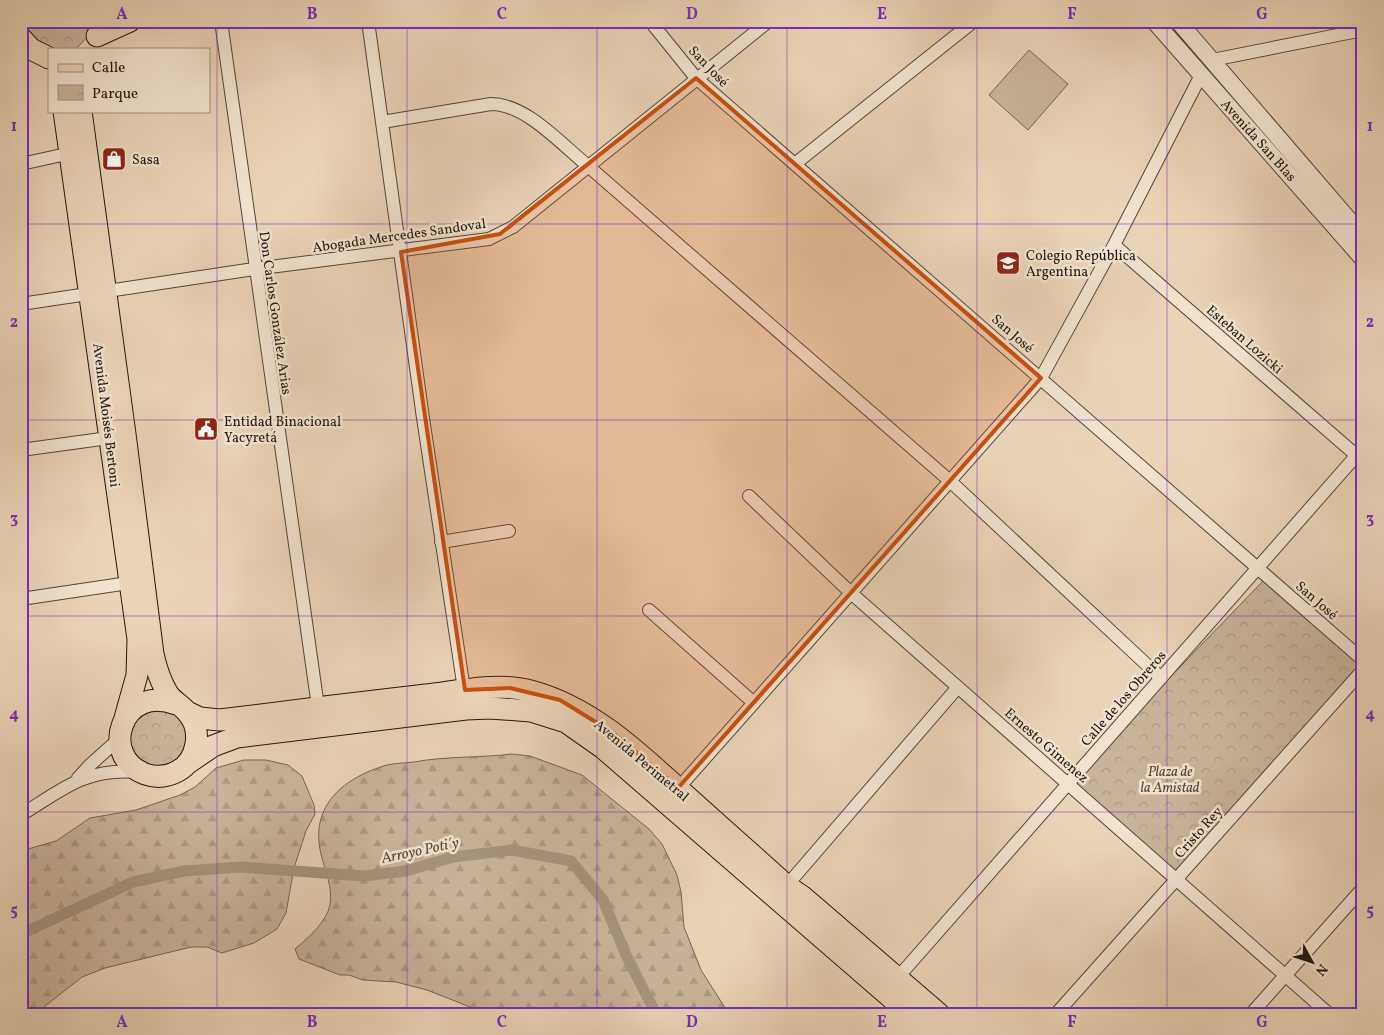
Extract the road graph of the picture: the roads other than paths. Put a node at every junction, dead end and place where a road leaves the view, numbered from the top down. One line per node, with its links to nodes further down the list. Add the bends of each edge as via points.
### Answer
1 (130, 21): 10 (main road)
2 (221, 21): 27 (street, Don Carlos González Arias)
3 (368, 21): 18 (street)
4 (650, 21): 15 (street, San José)
5 (769, 21): 15 (street, Abogada Mercedes Sandoval)
6 (974, 21): 20 (street)
7 (1154, 21): 14 (street, Avenida San Blas)
8 (1178, 21): 13 (street, Avenida San Blas)
9 (1363, 30): 13 (street)
10 (95, 35)
11 (21, 38): 12 (main road)
12 (47, 60)
13 (1212, 60): 23 (street, Avenida San Blas)
14 (1201, 75): 23 (street, Avenida San Blas); 24 (street)
15 (696, 78): 20 (street, San José); 22 (street, Abogada Mercedes Sandoval)
16 (64, 112): 19 (main road, Avenida Moisés Bertoni)
17 (81, 112): 28 (main road, Avenida Moisés Bertoni)
18 (382, 122): 22 (street, via 504,104 528,117); 25 (street)
19 (71, 153): 21 (street); 28 (main road, Avenida Moisés Bertoni)
20 (796, 163): 30 (street, San José)
21 (21, 164)
22 (588, 166): 25 (street, Abogada Mercedes Sandoval, via 500,234 474,242); 34 (street)
23 (1357, 232): 26 (street, Avenida San Blas)
24 (1114, 245): 30 (street); 33 (street, Esteban Lozicki)
25 (401, 252): 27 (street, Abogada Mercedes Sandoval); 37 (street)
26 (1363, 259)
27 (254, 269): 28 (street, Abogada Mercedes Sandoval); 50 (street, Don Carlos González Arias)
28 (98, 292): 29 (street, Abogada Mercedes Sandoval); 31 (main road, Avenida Moisés Bertoni)
29 (21, 304)
30 (1041, 378): 34 (street); 38 (street, San José)
31 (118, 436): 32 (street); 39 (main road, Avenida Moisés Bertoni)
32 (21, 450)
33 (1360, 451): 38 (street, Calle de los Obreros)
34 (950, 481): 40 (street); 45 (street)
35 (749, 496): 40 (street, Ernesto Gimenez)
36 (509, 531): 37 (street)
37 (441, 542): 47 (street)
38 (1257, 568): 43 (street, San José); 45 (street, Calle de los Obreros)
39 (136, 582): 41 (street); 49 (main road, Avenida Moisés Bertoni, via 155,666 164,688); 51 (main road, Avenida Moisés Bertoni, via 139,656)
40 (851, 593): 46 (street, Ernesto Gimenez); 48 (street)
41 (21, 599)
42 (649, 610): 48 (street)
43 (1363, 660)
44 (1363, 670): 59 (street, Cristo Rey)
45 (1161, 678): 56 (street, Calle de los Obreros)
46 (958, 687): 56 (street, Ernesto Gimenez); 61 (street)
47 (465, 699): 50 (main road, Avenida Perimetral); 57 (main road, Avenida Perimetral, via 531,710 566,722)
48 (754, 703): 57 (street)
49 (182, 708): 50 (main road, Avenida Perimetral, via 200,718 220,720); 51 (main road, via 165,699 154,699 134,708); 53 (main road, Avenida Moisés Bertoni, via 197,731 196,748)
50 (319, 717): 53 (main road, Avenida Perimetral, via 225,740)
51 (125, 718): 52 (main road, Avenida Moisés Bertoni)
52 (119, 740): 54 (main road, via 126,758); 55 (street)
53 (188, 763): 54 (main road, via 171,775)
54 (139, 772): 55 (street, via 116,770)
55 (77, 780): 58 (street)
56 (1068, 783): 59 (street, Ernesto Gimenez); 63 (street, Calle de los Obreros)
57 (672, 795): 61 (main road, Avenida Perimetral)
58 (21, 815)
59 (1176, 880): 62 (street, Ernesto Gimenez); 66 (street, Cristo Rey)
60 (1363, 888): 62 (street)
61 (782, 892): 63 (main road, Avenida Perimetral, via 792,910)
62 (1285, 975): 67 (street); 68 (street, Ernesto Gimenez)
63 (891, 985): 64 (main road, Avenida Perimetral); 65 (main road, Avenida Perimetral)
64 (910, 1014)
65 (939, 1014)
66 (1056, 1014)
67 (1251, 1014)
68 (1329, 1014)

